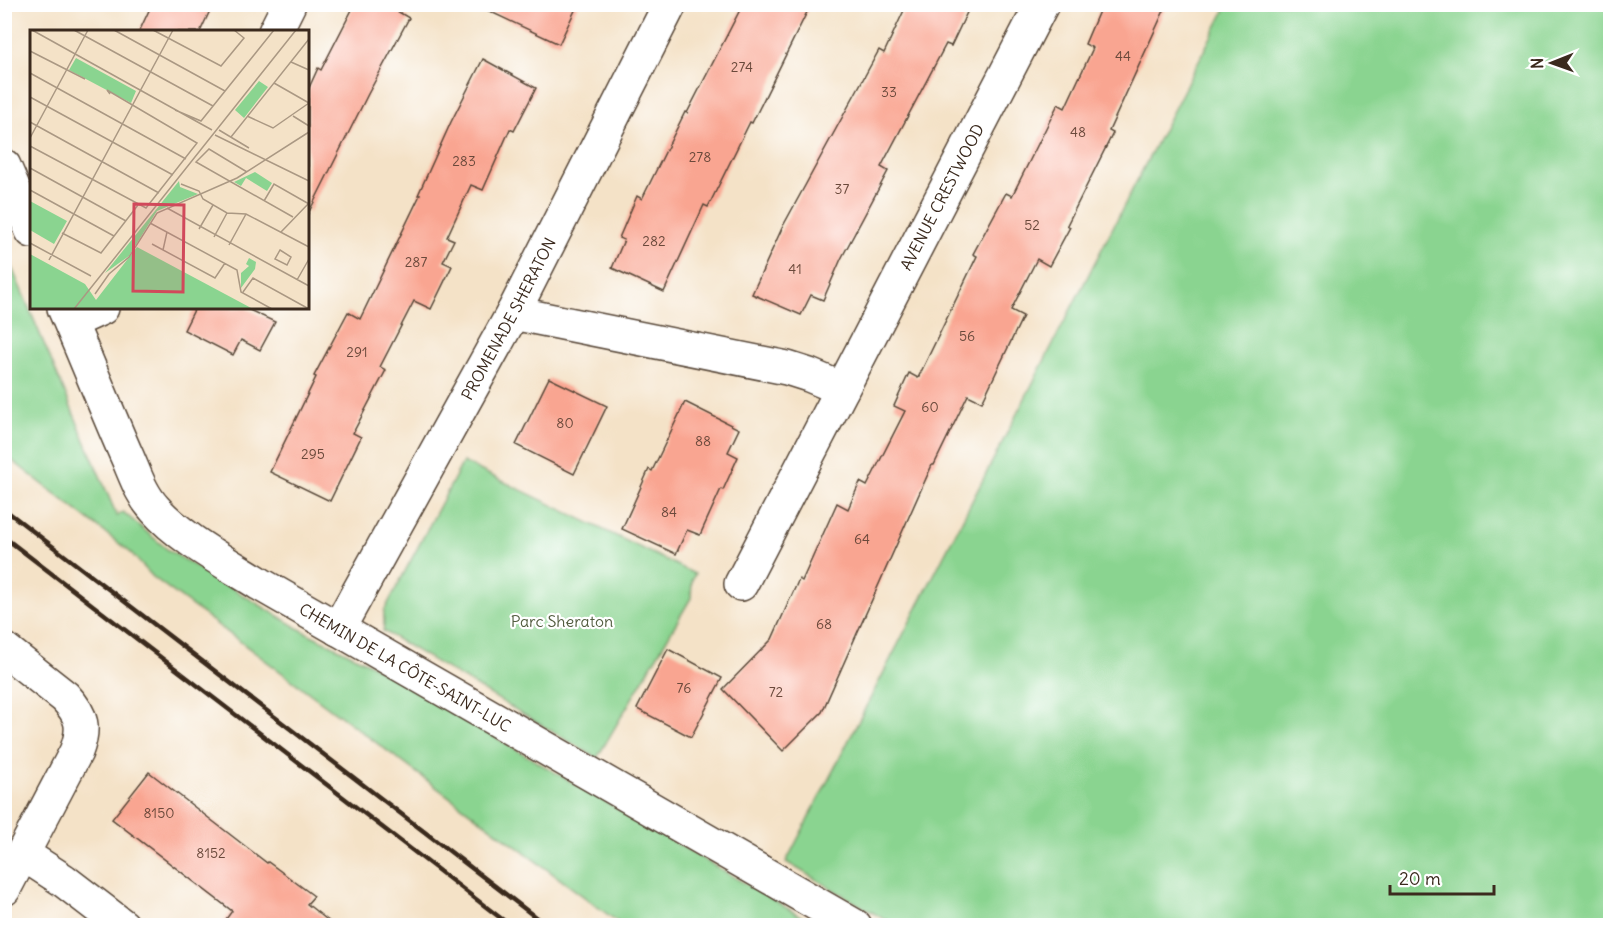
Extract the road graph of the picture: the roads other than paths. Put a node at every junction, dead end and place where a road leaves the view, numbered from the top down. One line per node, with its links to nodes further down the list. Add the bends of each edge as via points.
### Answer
1 (289, 4): 4 (street)
2 (670, 4): 8 (street, PROMENADE SHERATON)
3 (1042, 4): 10 (street, AVENUE CRESTWOOD)
4 (276, 30)
5 (4, 166): 6 (street)
6 (30, 226)
7 (97, 309): 9 (street)
8 (513, 313): 10 (street, via 787,368); 12 (street, PROMENADE SHERATON)
9 (67, 315): 12 (street, CHEMIN DE LA CÔTE-SAINT-LUC, via 154,509 217,557)
10 (842, 389): 11 (street, AVENUE CRESTWOOD)
11 (741, 585)
12 (338, 629): 17 (street, CHEMIN DE LA CÔTE-SAINT-LUC)
13 (4, 650): 14 (street, via 65,697 82,725 76,752)
14 (23, 854): 15 (street); 16 (street)
15 (4, 889)
16 (123, 926)
17 (855, 926)

